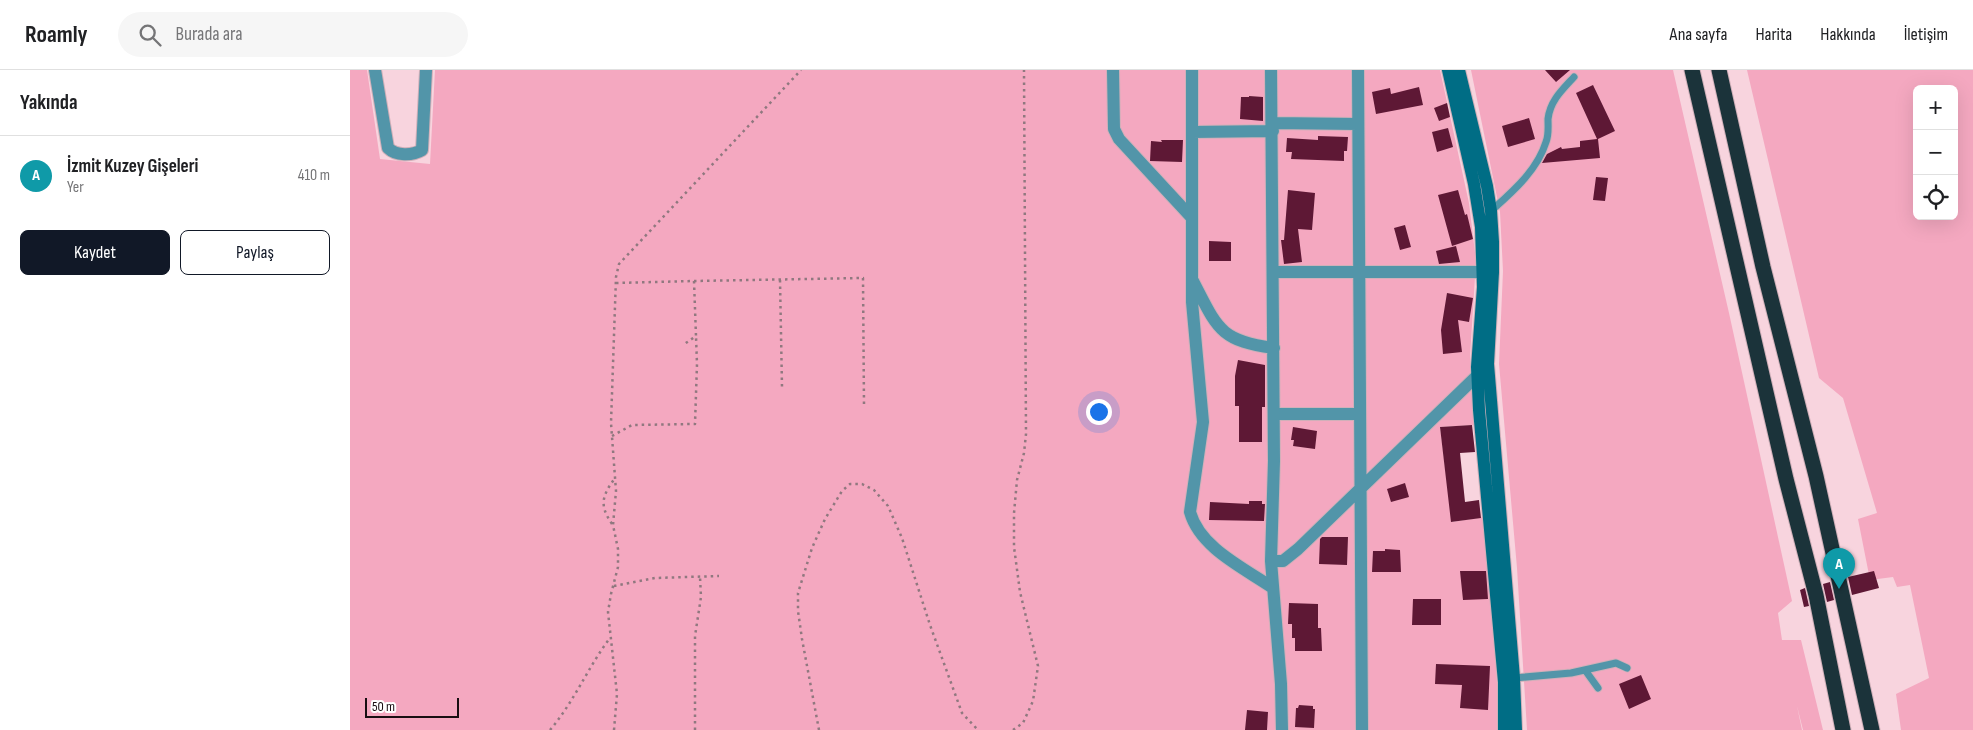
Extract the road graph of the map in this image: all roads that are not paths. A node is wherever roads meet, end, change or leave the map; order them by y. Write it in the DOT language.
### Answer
graph roads {
  1 [pos="375,70"];
  2 [pos="426,70"];
  3 [pos="1113,70"];
  4 [pos="1192,70"];
  5 [pos="1271,70"];
  6 [pos="1358,70"];
  7 [pos="1448,70"];
  8 [pos="1459,70"];
  9 [pos="1692,70"];
  10 [pos="1719,70"];
  11 [pos="1574,77"];
  12 [pos="1358,124"];
  13 [pos="1272,127"];
  14 [pos="1192,132"];
  15 [pos="1491,211"];
  16 [pos="1192,218"];
  17 [pos="1273,272"];
  18 [pos="1360,272"];
  19 [pos="1488,272"];
  20 [pos="1192,279"];
  21 [pos="1274,348"];
  22 [pos="1488,364"];
  23 [pos="1477,375"];
  24 [pos="1274,414"];
  25 [pos="1360,414"];
  26 [pos="1361,488"];
  27 [pos="1271,561"];
  28 [pos="1273,588"];
  29 [pos="1627,668"];
  30 [pos="1585,670"];
  31 [pos="1514,678"];
  32 [pos="1598,688"];
  33 [pos="1282,730"];
  34 [pos="1362,730"];
  35 [pos="1504,730"];
  36 [pos="1516,730"];
  37 [pos="1842,730"];
  38 [pos="1872,730"];
  1 -- 2 [label="street"];
  3 -- 16 [label="street"];
  4 -- 14 [label="street"];
  5 -- 13 [label="street"];
  6 -- 12 [label="street"];
  7 -- 19 [label="main road"];
  8 -- 15 [label="main road"];
  9 -- 37 [label="highway"];
  10 -- 38 [label="highway"];
  11 -- 15 [label="lane"];
  12 -- 13 [label="street"];
  12 -- 18 [label="street"];
  13 -- 14 [label="street"];
  13 -- 17 [label="street"];
  14 -- 16 [label="street"];
  15 -- 19 [label="main road"];
  16 -- 20 [label="street"];
  17 -- 18 [label="street"];
  17 -- 21 [label="street"];
  18 -- 19 [label="street"];
  18 -- 25 [label="street"];
  19 -- 22 [label="main road"];
  19 -- 23 [label="main road"];
  20 -- 21 [label="street"];
  20 -- 28 [label="street"];
  21 -- 24 [label="street"];
  22 -- 23 [label="street"];
  22 -- 31 [label="main road"];
  23 -- 26 [label="street"];
  23 -- 35 [label="main road"];
  24 -- 25 [label="street"];
  24 -- 27 [label="street"];
  25 -- 26 [label="street"];
  26 -- 27 [label="street"];
  26 -- 34 [label="street"];
  27 -- 28 [label="street"];
  28 -- 33 [label="street"];
  29 -- 30 [label="lane"];
  30 -- 31 [label="lane"];
  30 -- 32 [label="lane"];
  31 -- 36 [label="main road"];
}
